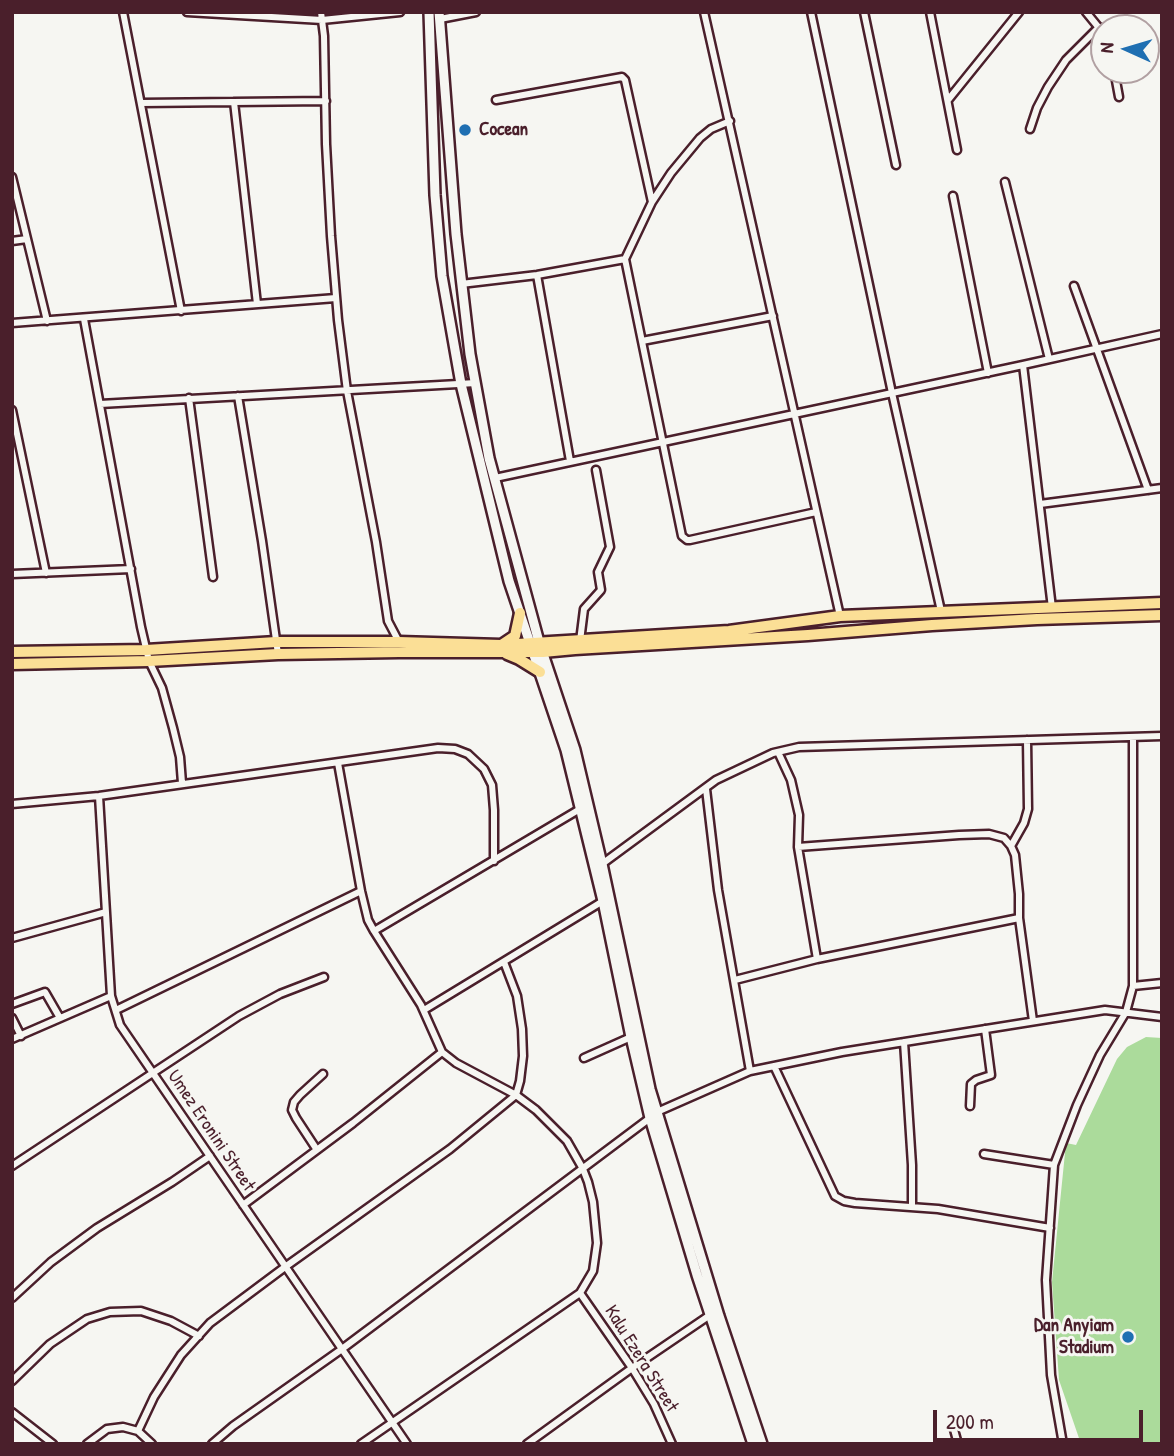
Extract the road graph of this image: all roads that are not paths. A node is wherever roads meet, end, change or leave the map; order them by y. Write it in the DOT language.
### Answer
graph roads {
  1 [pos="123,12"];
  2 [pos="187,12"];
  3 [pos="400,12"];
  4 [pos="429,12"];
  5 [pos="476,12"];
  6 [pos="704,12"];
  7 [pos="811,12"];
  8 [pos="864,12"];
  9 [pos="930,12"];
  10 [pos="1019,12"];
  11 [pos="440,15"];
  12 [pos="321,16"];
  13 [pos="1090,41"];
  14 [pos="1117,84"];
  15 [pos="1119,97"];
  16 [pos="446,100"];
  17 [pos="496,100"];
  18 [pos="948,100"];
  19 [pos="326,101"];
  20 [pos="432,101"];
  21 [pos="234,102"];
  22 [pos="141,103"];
  23 [pos="730,121"];
  24 [pos="1030,129"];
  25 [pos="957,150"];
  26 [pos="896,165"];
  27 [pos="12,177"];
  28 [pos="1005,182"];
  29 [pos="953,196"];
  30 [pos="652,202"];
  31 [pos="27,239"];
  32 [pos="12,241"];
  33 [pos="625,259"];
  34 [pos="537,275"];
  35 [pos="461,284"];
  36 [pos="1074,286"];
  37 [pos="336,298"];
  38 [pos="257,304"];
  39 [pos="181,311"];
  40 [pos="773,316"];
  41 [pos="84,319"];
  42 [pos="47,321"];
  43 [pos="12,323"];
  44 [pos="1162,334"];
  45 [pos="642,341"];
  46 [pos="1097,348"];
  47 [pos="1049,359"];
  48 [pos="1023,365"];
  49 [pos="988,373"];
  50 [pos="476,383"];
  51 [pos="461,384"];
  52 [pos="347,391"];
  53 [pos="892,393"];
  54 [pos="237,396"];
  55 [pos="189,398"];
  56 [pos="100,404"];
  57 [pos="12,410"];
  58 [pos="794,414"];
  59 [pos="662,442"];
  60 [pos="570,461"];
  61 [pos="596,470"];
  62 [pos="495,478"];
  63 [pos="1162,488"];
  64 [pos="1148,490"];
  65 [pos="1040,504"];
  66 [pos="816,512"];
  67 [pos="131,569"];
  68 [pos="46,573"];
  69 [pos="12,574"];
  70 [pos="213,577"];
  71 [pos="1162,603"];
  72 [pos="1052,608"];
  73 [pos="968,610"];
  74 [pos="941,611"];
  75 [pos="520,613"];
  76 [pos="1162,615"];
  77 [pos="840,616"];
  78 [pos="968,623"];
  79 [pos="580,641"];
  80 [pos="276,642"];
  81 [pos="399,642"];
  82 [pos="536,647"];
  83 [pos="500,648"];
  84 [pos="146,650"];
  85 [pos="12,652"];
  86 [pos="278,654"];
  87 [pos="149,661"];
  88 [pos="12,664"];
  89 [pos="540,672"];
  90 [pos="1162,736"];
  91 [pos="1133,737"];
  92 [pos="1027,740"];
  93 [pos="778,752"];
  94 [pos="338,762"];
  95 [pos="182,783"];
  96 [pos="705,789"];
  97 [pos="99,796"];
  98 [pos="12,804"];
  99 [pos="580,809"];
  100 [pos="1011,846"];
  101 [pos="798,847"];
  102 [pos="494,861"];
  103 [pos="602,864"];
  104 [pos="361,891"];
  105 [pos="603,901"];
  106 [pos="106,912"];
  107 [pos="1019,919"];
  108 [pos="374,931"];
  109 [pos="12,938"];
  110 [pos="817,959"];
  111 [pos="504,962"];
  112 [pos="324,977"];
  113 [pos="735,980"];
  114 [pos="1162,982"];
  115 [pos="1133,986"];
  116 [pos="111,996"];
  117 [pos="12,1004"];
  118 [pos="116,1010"];
  119 [pos="424,1010"];
  120 [pos="1126,1012"];
  121 [pos="1162,1017"];
  122 [pos="12,1018"];
  123 [pos="60,1018"];
  124 [pos="1032,1021"];
  125 [pos="985,1029"];
  126 [pos="21,1036"];
  127 [pos="631,1037"];
  128 [pos="12,1040"];
  129 [pos="904,1042"];
  130 [pos="442,1052"];
  131 [pos="584,1058"];
  132 [pos="774,1066"];
  133 [pos="751,1071"];
  134 [pos="153,1073"];
  135 [pos="323,1074"];
  136 [pos="516,1095"];
  137 [pos="970,1106"];
  138 [pos="653,1115"];
  139 [pos="317,1150"];
  140 [pos="984,1154"];
  141 [pos="210,1156"];
  142 [pos="1054,1164"];
  143 [pos="12,1166"];
  144 [pos="583,1169"];
  145 [pos="243,1205"];
  146 [pos="912,1206"];
  147 [pos="1050,1228"];
  148 [pos="285,1267"];
  149 [pos="580,1293"];
  150 [pos="12,1298"];
  151 [pos="710,1315"];
  152 [pos="199,1336"];
  153 [pos="342,1349"];
  154 [pos="632,1368"];
  155 [pos="12,1381"];
  156 [pos="12,1412"];
  157 [pos="392,1422"];
  158 [pos="953,1426"];
  159 [pos="138,1431"];
  160 [pos="52,1444"];
  161 [pos="87,1444"];
  162 [pos="152,1444"];
  163 [pos="212,1444"];
  164 [pos="361,1444"];
  165 [pos="407,1444"];
  166 [pos="527,1444"];
  167 [pos="672,1444"];
  168 [pos="754,1444"];
  169 [pos="762,1444"];
  170 [pos="958,1444"];
  171 [pos="1063,1444"];
  1 -- 22 [label="street"];
  2 -- 12 [label="street"];
  3 -- 12 [label="street"];
  4 -- 20 [label="main road"];
  5 -- 11 [label="street"];
  6 -- 23 [label="street"];
  7 -- 53 [label="street"];
  8 -- 26 [label="street"];
  9 -- 18 [label="street"];
  10 -- 18 [label="street"];
  11 -- 16 [label="main road"];
  12 -- 19 [label="street"];
  13 -- 24 [label="street"];
  14 -- 15 [label="street"];
  16 -- 20 [label="main road"];
  16 -- 35 [label="main road"];
  17 -- 30 [label="street"];
  18 -- 25 [label="street"];
  19 -- 21 [label="street"];
  19 -- 37 [label="street"];
  20 -- 51 [label="main road"];
  21 -- 22 [label="street"];
  21 -- 38 [label="street"];
  22 -- 39 [label="street"];
  23 -- 30 [label="street"];
  23 -- 40 [label="street"];
  27 -- 31 [label="street"];
  28 -- 47 [label="street"];
  29 -- 49 [label="street"];
  30 -- 33 [label="street"];
  31 -- 32 [label="street"];
  31 -- 42 [label="street"];
  33 -- 34 [label="street"];
  33 -- 45 [label="street"];
  34 -- 35 [label="street"];
  34 -- 60 [label="street"];
  35 -- 50 [label="main road"];
  36 -- 46 [label="street"];
  37 -- 38 [label="street"];
  37 -- 52 [label="street"];
  38 -- 39 [label="street"];
  39 -- 41 [label="street"];
  40 -- 45 [label="street"];
  40 -- 58 [label="street"];
  41 -- 42 [label="street"];
  41 -- 56 [label="street"];
  42 -- 43 [label="street"];
  44 -- 46 [label="street"];
  45 -- 59 [label="street"];
  46 -- 47 [label="street"];
  46 -- 64 [label="street"];
  47 -- 48 [label="street"];
  48 -- 49 [label="street"];
  48 -- 65 [label="street"];
  49 -- 53 [label="street"];
  50 -- 51 [label="street"];
  50 -- 62 [label="main road"];
  51 -- 52 [label="street"];
  51 -- 75 [label="main road"];
  52 -- 54 [label="street"];
  52 -- 81 [label="street"];
  53 -- 58 [label="street"];
  53 -- 74 [label="street"];
  54 -- 55 [label="street"];
  54 -- 80 [label="street"];
  55 -- 56 [label="street"];
  55 -- 70 [label="street"];
  56 -- 67 [label="street"];
  57 -- 68 [label="street"];
  58 -- 59 [label="street"];
  58 -- 66 [label="street"];
  59 -- 60 [label="street"];
  59 -- 66 [label="street"];
  60 -- 62 [label="street"];
  61 -- 79 [label="street"];
  62 -- 82 [label="main road"];
  63 -- 64 [label="street"];
  64 -- 65 [label="street"];
  65 -- 72 [label="street"];
  66 -- 77 [label="street"];
  67 -- 68 [label="street"];
  67 -- 84 [label="street"];
  68 -- 69 [label="street"];
  71 -- 72 [label="main road"];
  72 -- 73 [label="main road"];
  73 -- 74 [label="main road"];
  73 -- 78 [label="main road"];
  74 -- 77 [label="main road"];
  75 -- 82 [label="main road"];
  75 -- 83 [label="main road"];
  76 -- 78 [label="main road"];
  77 -- 79 [label="main road"];
  78 -- 82 [label="main road"];
  79 -- 82 [label="main road"];
  80 -- 81 [label="main road"];
  80 -- 84 [label="main road"];
  80 -- 86 [label="street"];
  81 -- 83 [label="main road"];
  82 -- 83 [label="main road"];
  82 -- 89 [label="main road"];
  82 -- 103 [label="main road"];
  83 -- 86 [label="main road"];
  83 -- 89 [label="main road"];
  84 -- 85 [label="main road"];
  84 -- 87 [label="street"];
  86 -- 87 [label="main road"];
  87 -- 88 [label="main road"];
  87 -- 95 [label="street"];
  89 -- 99 [label="main road"];
  90 -- 91 [label="street"];
  91 -- 92 [label="street"];
  91 -- 115 [label="street"];
  92 -- 93 [label="street"];
  92 -- 100 [label="street"];
  93 -- 96 [label="street"];
  93 -- 101 [label="street"];
  94 -- 95 [label="street"];
  94 -- 102 [label="street"];
  94 -- 104 [label="street"];
  95 -- 97 [label="street"];
  96 -- 103 [label="street"];
  96 -- 113 [label="street"];
  97 -- 98 [label="street"];
  97 -- 106 [label="street, Umez Eronini Street"];
  99 -- 102 [label="street"];
  99 -- 105 [label="main road"];
  100 -- 101 [label="street"];
  100 -- 107 [label="street"];
  101 -- 110 [label="street"];
  102 -- 108 [label="street"];
  103 -- 138 [label="main road"];
  104 -- 108 [label="street"];
  104 -- 118 [label="street"];
  105 -- 111 [label="street"];
  105 -- 127 [label="main road"];
  106 -- 109 [label="street"];
  106 -- 116 [label="street, Umez Eronini Street"];
  107 -- 110 [label="street"];
  107 -- 124 [label="street"];
  108 -- 119 [label="street"];
  110 -- 113 [label="street"];
  111 -- 119 [label="street"];
  111 -- 136 [label="street"];
  112 -- 134 [label="street"];
  113 -- 133 [label="street"];
  114 -- 115 [label="street"];
  115 -- 120 [label="street"];
  116 -- 118 [label="street, Umez Eronini Street"];
  116 -- 123 [label="street"];
  117 -- 123 [label="street"];
  118 -- 134 [label="street, Umez Eronini Street"];
  119 -- 130 [label="street"];
  120 -- 121 [label="street"];
  120 -- 124 [label="street"];
  120 -- 142 [label="street"];
  122 -- 126 [label="street"];
  123 -- 126 [label="street"];
  124 -- 125 [label="street"];
  125 -- 129 [label="street"];
  125 -- 137 [label="street"];
  126 -- 128 [label="street"];
  127 -- 131 [label="street"];
  127 -- 138 [label="main road"];
  129 -- 132 [label="street"];
  129 -- 146 [label="street"];
  130 -- 136 [label="street"];
  130 -- 139 [label="street"];
  132 -- 133 [label="street"];
  132 -- 146 [label="street"];
  133 -- 138 [label="street"];
  134 -- 141 [label="street, Umez Eronini Street"];
  134 -- 143 [label="street"];
  135 -- 139 [label="street"];
  136 -- 144 [label="street"];
  136 -- 148 [label="street"];
  138 -- 144 [label="street"];
  138 -- 151 [label="main road"];
  138 -- 169 [label="main road"];
  139 -- 145 [label="street"];
  140 -- 142 [label="street"];
  141 -- 145 [label="street, Umez Eronini Street"];
  141 -- 150 [label="street"];
  142 -- 147 [label="street"];
  144 -- 149 [label="street"];
  144 -- 153 [label="street"];
  145 -- 148 [label="street, Umez Eronini Street"];
  146 -- 147 [label="street"];
  147 -- 171 [label="street"];
  148 -- 152 [label="street"];
  148 -- 153 [label="street, Umez Eronini Street"];
  149 -- 154 [label="street, Kalu Ezera Street"];
  149 -- 157 [label="street"];
  151 -- 154 [label="street"];
  151 -- 168 [label="main road"];
  152 -- 155 [label="street"];
  152 -- 159 [label="street"];
  153 -- 157 [label="street, Umez Eronini Street"];
  153 -- 163 [label="street"];
  154 -- 166 [label="street"];
  154 -- 167 [label="street, Kalu Ezera Street"];
  156 -- 160 [label="street"];
  157 -- 164 [label="street"];
  157 -- 165 [label="street, Umez Eronini Street"];
  158 -- 170 [label="street"];
  159 -- 161 [label="street"];
  159 -- 162 [label="street"];
}
